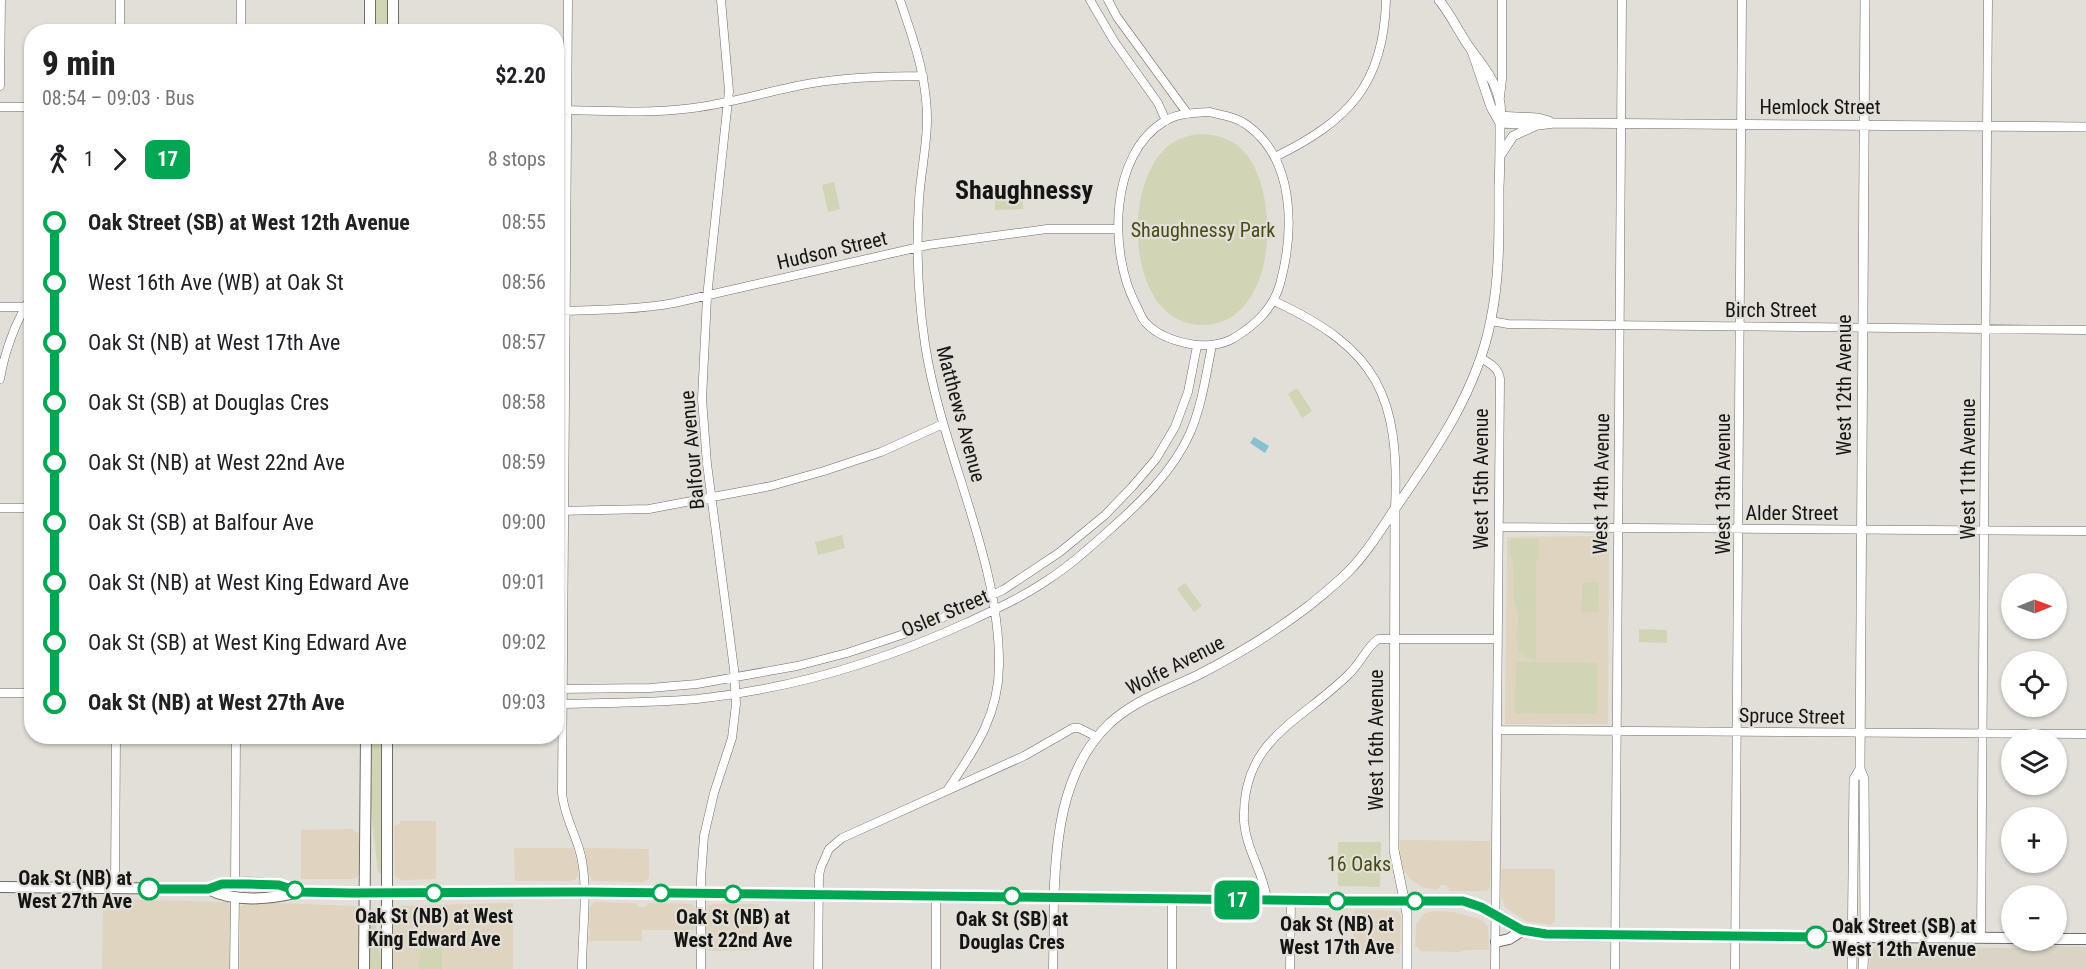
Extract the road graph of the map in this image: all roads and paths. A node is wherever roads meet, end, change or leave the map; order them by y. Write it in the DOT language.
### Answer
graph roads {
  1 [pos="1,0"];
  2 [pos="120,0"];
  3 [pos="241,0"];
  4 [pos="370,0"];
  5 [pos="393,0"];
  6 [pos="568,0"];
  7 [pos="721,0"];
  8 [pos="900,0"];
  9 [pos="1090,0"];
  10 [pos="1108,0"];
  11 [pos="1386,0"];
  12 [pos="1440,0"];
  13 [pos="1502,0"];
  14 [pos="1622,0"];
  15 [pos="1742,0"];
  16 [pos="1865,0"];
  17 [pos="1988,0"];
  18 [pos="120,24"];
  19 [pos="241,24"];
  20 [pos="370,24"];
  21 [pos="393,24"];
  22 [pos="1472,51"];
  23 [pos="923,76"];
  24 [pos="0,87"];
  25 [pos="1499,99"];
  26 [pos="728,102"];
  27 [pos="0,107"];
  28 [pos="24,107"];
  29 [pos="567,110"];
  30 [pos="1187,113"];
  31 [pos="1498,118"];
  32 [pos="1166,120"];
  33 [pos="1554,123"];
  34 [pos="1621,123"];
  35 [pos="1741,124"];
  36 [pos="1539,125"];
  37 [pos="1865,125"];
  38 [pos="1987,126"];
  39 [pos="2086,127"];
  40 [pos="1500,156"];
  41 [pos="1275,157"];
  42 [pos="1117,229"];
  43 [pos="918,247"];
  44 [pos="707,297"];
  45 [pos="1274,301"];
  46 [pos="0,307"];
  47 [pos="24,307"];
  48 [pos="566,310"];
  49 [pos="24,315"];
  50 [pos="1491,321"];
  51 [pos="1620,326"];
  52 [pos="1740,326"];
  53 [pos="1862,327"];
  54 [pos="1986,329"];
  55 [pos="2086,330"];
  56 [pos="1212,345"];
  57 [pos="1197,346"];
  58 [pos="1481,358"];
  59 [pos="564,377"];
  60 [pos="0,379"];
  61 [pos="943,424"];
  62 [pos="711,499"];
  63 [pos="0,508"];
  64 [pos="24,508"];
  65 [pos="1395,509"];
  66 [pos="564,511"];
  67 [pos="1498,527"];
  68 [pos="1617,528"];
  69 [pos="1739,529"];
  70 [pos="1861,530"];
  71 [pos="1984,531"];
  72 [pos="2086,531"];
  73 [pos="991,594"];
  74 [pos="994,611"];
  75 [pos="1394,638"];
  76 [pos="1497,639"];
  77 [pos="734,678"];
  78 [pos="564,689"];
  79 [pos="0,693"];
  80 [pos="24,693"];
  81 [pos="736,693"];
  82 [pos="564,704"];
  83 [pos="1497,730"];
  84 [pos="1616,731"];
  85 [pos="1737,732"];
  86 [pos="1860,734"];
  87 [pos="1982,734"];
  88 [pos="2086,734"];
  89 [pos="1097,737"];
  90 [pos="116,744"];
  91 [pos="236,744"];
  92 [pos="366,744"];
  93 [pos="387,744"];
  94 [pos="561,744"];
  95 [pos="1860,770"];
  96 [pos="948,789"];
  97 [pos="235,884"];
  98 [pos="1,885"];
  99 [pos="115,888"];
  100 [pos="208,889"];
  101 [pos="300,892"];
  102 [pos="584,892"];
  103 [pos="364,893"];
  104 [pos="387,893"];
  105 [pos="701,893"];
  106 [pos="819,895"];
  107 [pos="1054,896"];
  108 [pos="235,897"];
  109 [pos="936,897"];
  110 [pos="1172,898"];
  111 [pos="1267,900"];
  112 [pos="1291,900"];
  113 [pos="1404,901"];
  114 [pos="1496,915"];
  115 [pos="1522,930"];
  116 [pos="1615,936"];
  117 [pos="1735,937"];
  118 [pos="1852,937"];
  119 [pos="1864,937"];
  120 [pos="1981,938"];
  121 [pos="2001,938"];
  122 [pos="2067,939"];
  123 [pos="2086,939"];
  124 [pos="1496,942"];
  125 [pos="234,969"];
  126 [pos="364,969"];
  127 [pos="387,969"];
  128 [pos="582,969"];
  129 [pos="701,969"];
  130 [pos="818,969"];
  131 [pos="936,969"];
  132 [pos="1053,969"];
  133 [pos="1172,969"];
  134 [pos="1290,969"];
  135 [pos="1407,969"];
  136 [pos="1495,969"];
  137 [pos="1615,969"];
  138 [pos="1735,969"];
  139 [pos="1852,969"];
  140 [pos="1863,969"];
  1 -- 24 [label="street"];
  2 -- 18 [label="street"];
  3 -- 19 [label="street"];
  4 -- 20 [label="main road"];
  5 -- 21 [label="main road"];
  6 -- 29 [label="street"];
  7 -- 26 [label="street, Balfour Avenue"];
  8 -- 23 [label="street, Matthews Avenue"];
  9 -- 32 [label="street"];
  10 -- 30 [label="street"];
  11 -- 41 [label="street"];
  12 -- 22 [label="street"];
  13 -- 25 [label="street"];
  14 -- 34 [label="street, West 14th Avenue"];
  15 -- 35 [label="street, West 13th Avenue"];
  16 -- 37 [label="street, West 12th Avenue"];
  17 -- 38 [label="street, West 11th Avenue"];
  22 -- 25 [label="street"];
  22 -- 31 [label="street"];
  23 -- 26 [label="street"];
  23 -- 43 [label="street, Matthews Avenue"];
  25 -- 31 [label="street"];
  26 -- 29 [label="street"];
  26 -- 44 [label="street, Balfour Avenue"];
  27 -- 28 [label="street"];
  29 -- 48 [label="street"];
  30 -- 32 [label="street"];
  30 -- 41 [label="street"];
  31 -- 33 [label="street, Hemlock Street"];
  31 -- 36 [label="street, Hemlock Street"];
  31 -- 40 [label="street"];
  32 -- 42 [label="street"];
  33 -- 34 [label="street, Hemlock Street"];
  33 -- 36 [label="street, Hemlock Street"];
  34 -- 35 [label="street, Hemlock Street"];
  34 -- 51 [label="street, West 14th Avenue"];
  35 -- 37 [label="street, Hemlock Street"];
  35 -- 52 [label="street, West 13th Avenue"];
  36 -- 40 [label="street"];
  37 -- 38 [label="street, Hemlock Street"];
  37 -- 53 [label="street, West 12th Avenue"];
  38 -- 39 [label="street, Hemlock Street"];
  38 -- 54 [label="street, West 11th Avenue"];
  40 -- 50 [label="street"];
  41 -- 45 [label="street"];
  42 -- 43 [label="street, Hudson Street"];
  42 -- 57 [label="street"];
  43 -- 44 [label="street, Hudson Street"];
  43 -- 61 [label="street, Matthews Avenue"];
  44 -- 48 [label="street, Hudson Street"];
  44 -- 62 [label="street, Balfour Avenue"];
  45 -- 56 [label="street"];
  45 -- 65 [label="street"];
  46 -- 47 [label="street"];
  48 -- 59 [label="street"];
  49 -- 60 [label="street"];
  50 -- 51 [label="street, Birch Street"];
  50 -- 58 [label="street"];
  51 -- 52 [label="street, Birch Street"];
  51 -- 68 [label="street, West 14th Avenue"];
  52 -- 53 [label="street, Birch Street"];
  52 -- 69 [label="street, West 13th Avenue"];
  53 -- 54 [label="street, Birch Street"];
  53 -- 70 [label="street, West 12th Avenue"];
  54 -- 55 [label="street, Birch Street"];
  54 -- 71 [label="street, West 11th Avenue"];
  56 -- 57 [label="street"];
  56 -- 74 [label="street, Osler Street"];
  57 -- 73 [label="street, Osler Street"];
  58 -- 65 [label="street, Wolfe Avenue"];
  58 -- 67 [label="street, West 15th Avenue"];
  61 -- 62 [label="street"];
  61 -- 73 [label="street, Matthews Avenue"];
  62 -- 66 [label="street"];
  62 -- 77 [label="street, Balfour Avenue"];
  63 -- 64 [label="street"];
  65 -- 75 [label="street, West 16th Avenue"];
  65 -- 89 [label="street, Wolfe Avenue"];
  67 -- 68 [label="street, Alder Street"];
  67 -- 76 [label="street, West 15th Avenue"];
  68 -- 69 [label="street, Alder Street"];
  68 -- 84 [label="street, West 14th Avenue"];
  69 -- 70 [label="street, Alder Street"];
  69 -- 85 [label="street, West 13th Avenue"];
  70 -- 71 [label="street, Alder Street"];
  70 -- 86 [label="street, West 12th Avenue"];
  71 -- 72 [label="street, Alder Street"];
  71 -- 87 [label="street, West 11th Avenue"];
  73 -- 74 [label="street, Matthews Avenue"];
  73 -- 77 [label="street, Osler Street"];
  74 -- 81 [label="street, Osler Street"];
  74 -- 96 [label="street, Matthews Avenue"];
  75 -- 76 [label="street"];
  75 -- 111 [label="street"];
  75 -- 113 [label="street, West 16th Avenue"];
  76 -- 83 [label="street, West 15th Avenue"];
  77 -- 78 [label="street, Osler Street"];
  77 -- 81 [label="street, Balfour Avenue"];
  79 -- 80 [label="street"];
  81 -- 82 [label="street, Osler Street"];
  81 -- 105 [label="street, Balfour Avenue"];
  83 -- 84 [label="street, Spruce Street"];
  83 -- 114 [label="street, West 15th Avenue"];
  84 -- 85 [label="street, Spruce Street"];
  84 -- 116 [label="street, West 14th Avenue"];
  85 -- 86 [label="street, Spruce Street"];
  85 -- 117 [label="street, West 13th Avenue"];
  86 -- 87 [label="street, Spruce Street"];
  86 -- 95 [label="street, West 12th Avenue"];
  87 -- 88 [label="street, Spruce Street"];
  87 -- 120 [label="street, West 11th Avenue"];
  89 -- 96 [label="street"];
  89 -- 107 [label="street, Wolfe Avenue"];
  90 -- 99 [label="street"];
  91 -- 97 [label="street"];
  92 -- 103 [label="main road"];
  93 -- 104 [label="main road"];
  94 -- 102 [label="street"];
  95 -- 118 [label="street, West 12th Avenue"];
  95 -- 119 [label="street, West 12th Avenue"];
  96 -- 106 [label="street"];
  97 -- 100 [label="main road"];
  97 -- 101 [label="main road"];
  98 -- 99 [label="main road"];
  99 -- 100 [label="main road"];
  100 -- 108 [label="main road"];
  101 -- 103 [label="main road"];
  101 -- 108 [label="main road"];
  102 -- 104 [label="main road"];
  102 -- 105 [label="main road"];
  102 -- 128 [label="street"];
  103 -- 104 [label="main road"];
  103 -- 126 [label="main road"];
  104 -- 127 [label="main road"];
  105 -- 106 [label="main road"];
  105 -- 129 [label="street, Balfour Avenue"];
  106 -- 109 [label="main road"];
  106 -- 130 [label="street"];
  107 -- 109 [label="main road"];
  107 -- 110 [label="main road"];
  107 -- 132 [label="street"];
  108 -- 125 [label="street"];
  109 -- 131 [label="street"];
  110 -- 111 [label="main road"];
  110 -- 133 [label="street"];
  111 -- 112 [label="main road"];
  112 -- 113 [label="main road"];
  112 -- 134 [label="street"];
  113 -- 114 [label="main road"];
  113 -- 135 [label="street, West 16th Avenue"];
  114 -- 115 [label="main road"];
  114 -- 124 [label="street, West 15th Avenue"];
  115 -- 116 [label="main road"];
  115 -- 124 [label="main road"];
  116 -- 117 [label="main road"];
  116 -- 137 [label="street, West 14th Avenue"];
  117 -- 118 [label="main road"];
  117 -- 138 [label="street, West 13th Avenue"];
  118 -- 119 [label="main road"];
  118 -- 139 [label="street, West 12th Avenue"];
  119 -- 120 [label="main road"];
  119 -- 140 [label="street, West 12th Avenue"];
  120 -- 121 [label="main road"];
  122 -- 123 [label="main road"];
  124 -- 136 [label="street, West 15th Avenue"];
}
